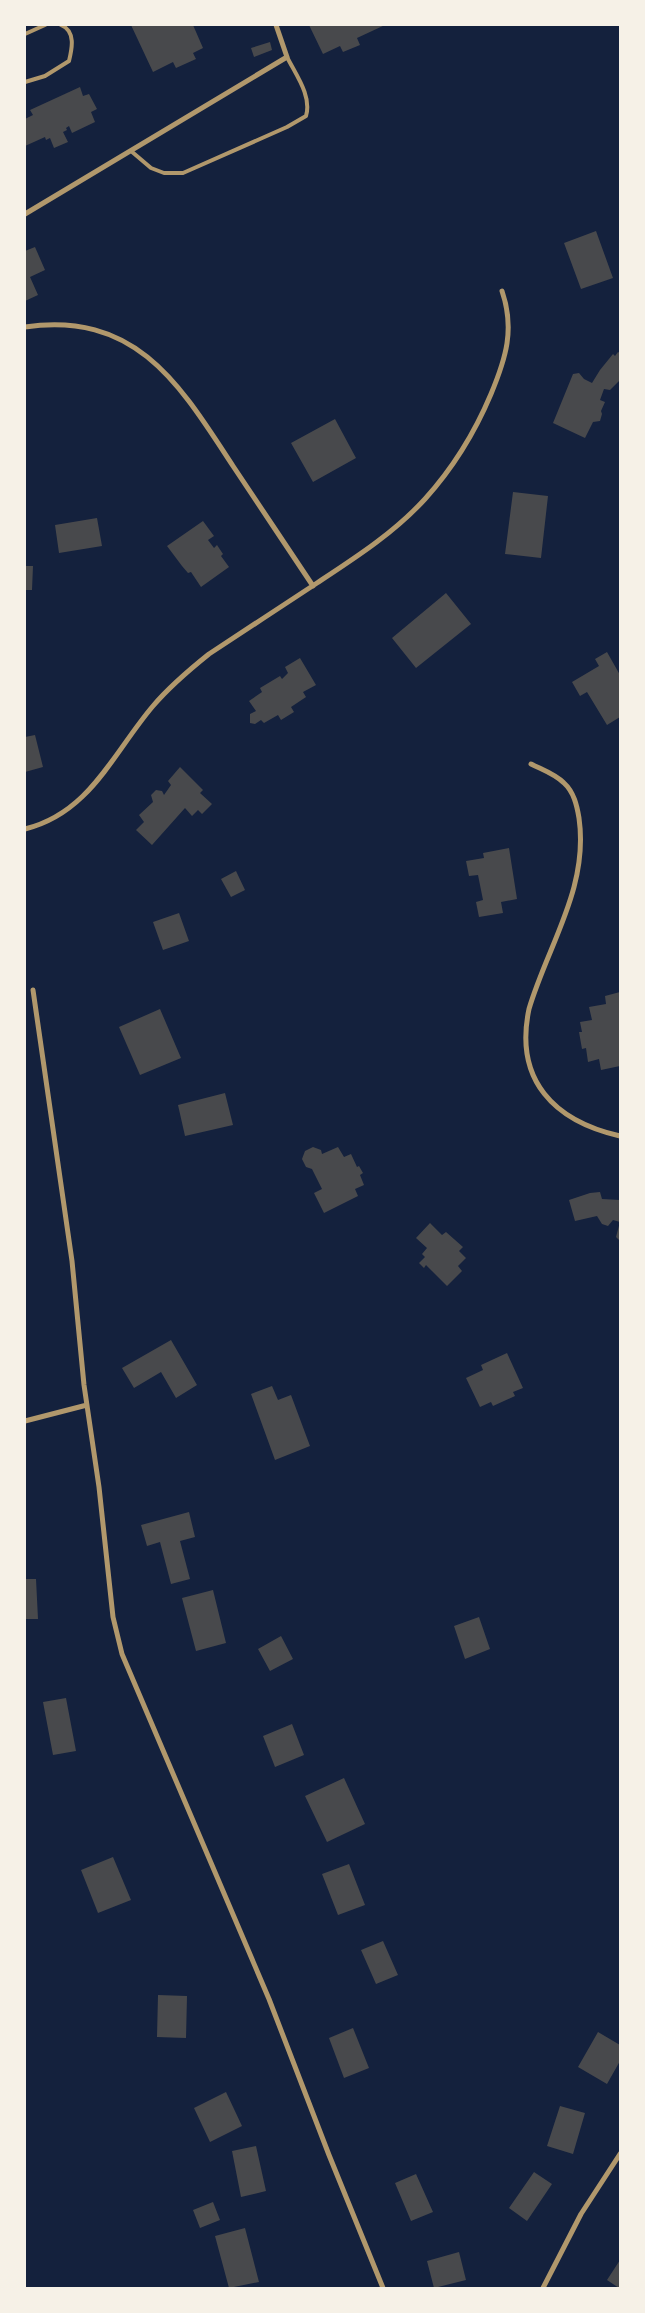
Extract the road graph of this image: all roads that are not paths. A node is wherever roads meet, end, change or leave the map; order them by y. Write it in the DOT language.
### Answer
graph roads {
  1 [pos="45,25"];
  2 [pos="61,25"];
  3 [pos="276,25"];
  4 [pos="25,34"];
  5 [pos="287,58"];
  6 [pos="25,82"];
  7 [pos="131,151"];
  8 [pos="25,214"];
  9 [pos="502,291"];
  10 [pos="25,328"];
  11 [pos="313,586"];
  12 [pos="531,764"];
  13 [pos="25,830"];
  14 [pos="33,990"];
  15 [pos="620,1136"];
  16 [pos="88,1405"];
  17 [pos="25,1421"];
  18 [pos="620,2154"];
  19 [pos="383,2288"];
  20 [pos="543,2288"];
  1 -- 4 [label="lane"];
  2 -- 6 [label="lane"];
  3 -- 5 [label="street"];
  5 -- 7 [label="street"];
  5 -- 7 [label="lane"];
  7 -- 8 [label="street"];
  9 -- 11 [label="street"];
  10 -- 11 [label="street"];
  11 -- 13 [label="street"];
  12 -- 15 [label="street"];
  14 -- 16 [label="street"];
  16 -- 17 [label="street"];
  16 -- 19 [label="street"];
  18 -- 20 [label="street"];
}
